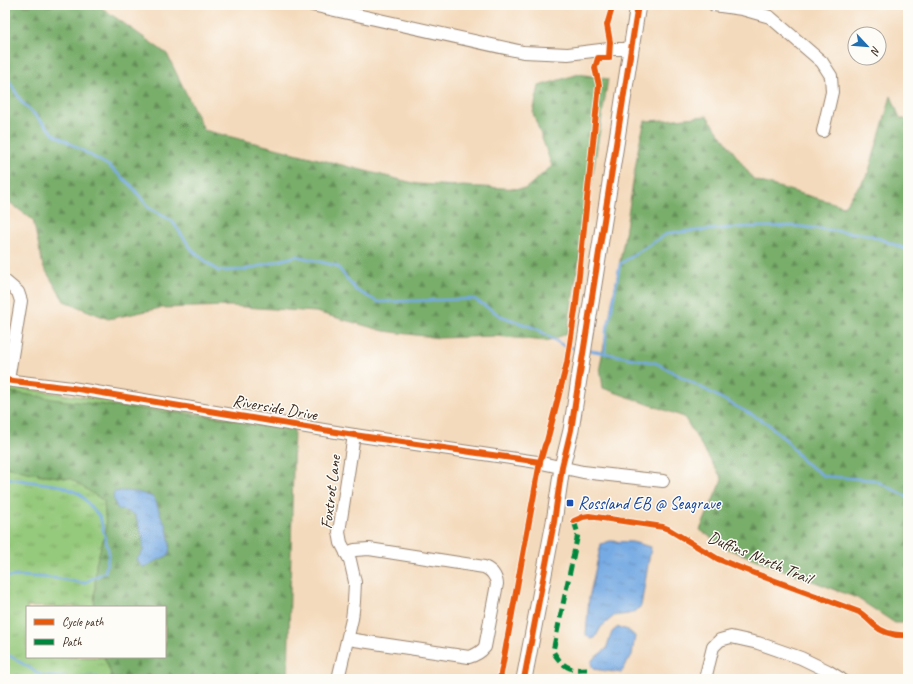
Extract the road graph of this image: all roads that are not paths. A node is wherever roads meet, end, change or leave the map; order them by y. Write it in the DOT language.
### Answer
graph roads {
  1 [pos="312,5"];
  2 [pos="638,5"];
  3 [pos="714,5"];
  4 [pos="632,49"];
  5 [pos="823,131"];
  6 [pos="5,281"];
  7 [pos="7,380"];
  8 [pos="354,435"];
  9 [pos="562,467"];
  10 [pos="663,481"];
  11 [pos="346,552"];
  12 [pos="348,639"];
  13 [pos="338,679"];
  14 [pos="524,679"];
  15 [pos="705,679"];
  16 [pos="841,679"];
  1 -- 4 [label="street"];
  2 -- 4 [label="main road"];
  3 -- 5 [label="street"];
  4 -- 9 [label="main road"];
  6 -- 7 [label="street"];
  7 -- 8 [label="street, Riverside Drive"];
  8 -- 9 [label="street, Riverside Drive"];
  8 -- 11 [label="street, Foxtrot Lane"];
  9 -- 10 [label="street, Riverside Drive"];
  9 -- 14 [label="main road"];
  11 -- 12 [label="street, Foxtrot Lane"];
  11 -- 12 [label="street"];
  12 -- 13 [label="street"];
  15 -- 16 [label="street"];
}
